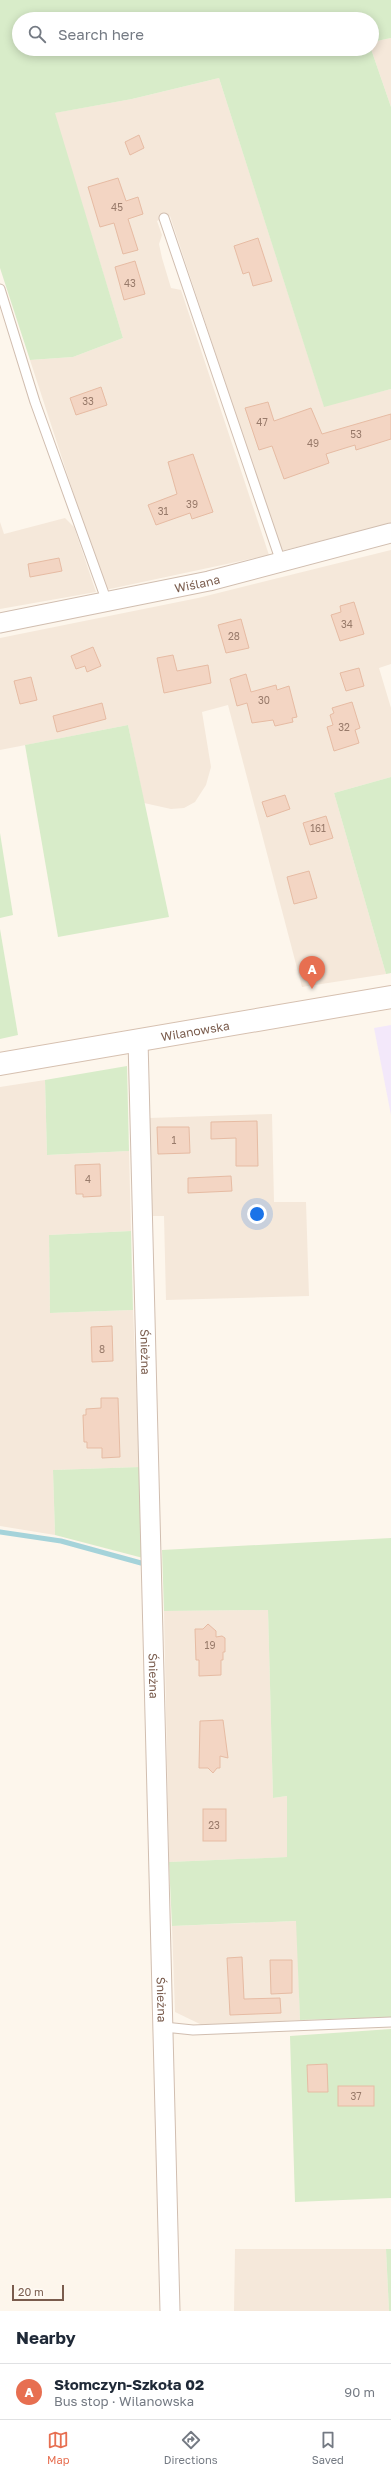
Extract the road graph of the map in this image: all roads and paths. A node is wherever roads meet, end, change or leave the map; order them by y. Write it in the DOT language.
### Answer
graph roads {
  1 [pos="164,218"];
  2 [pos="0,289"];
  3 [pos="391,533"];
  4 [pos="281,562"];
  5 [pos="106,602"];
  6 [pos="0,623"];
  7 [pos="391,997"];
  8 [pos="138,1040"];
  9 [pos="0,1064"];
  10 [pos="391,2022"];
  11 [pos="164,2027"];
  12 [pos="170,2311"];
  1 -- 4 [label="lane"];
  2 -- 5 [label="lane"];
  3 -- 4 [label="street, Wiślana"];
  4 -- 5 [label="street, Wiślana"];
  5 -- 6 [label="street, Wiślana"];
  7 -- 8 [label="main road, Wilanowska"];
  8 -- 9 [label="main road, Wilanowska"];
  8 -- 11 [label="street, Śnieżna"];
  10 -- 11 [label="lane"];
  11 -- 12 [label="street, Śnieżna"];
}
